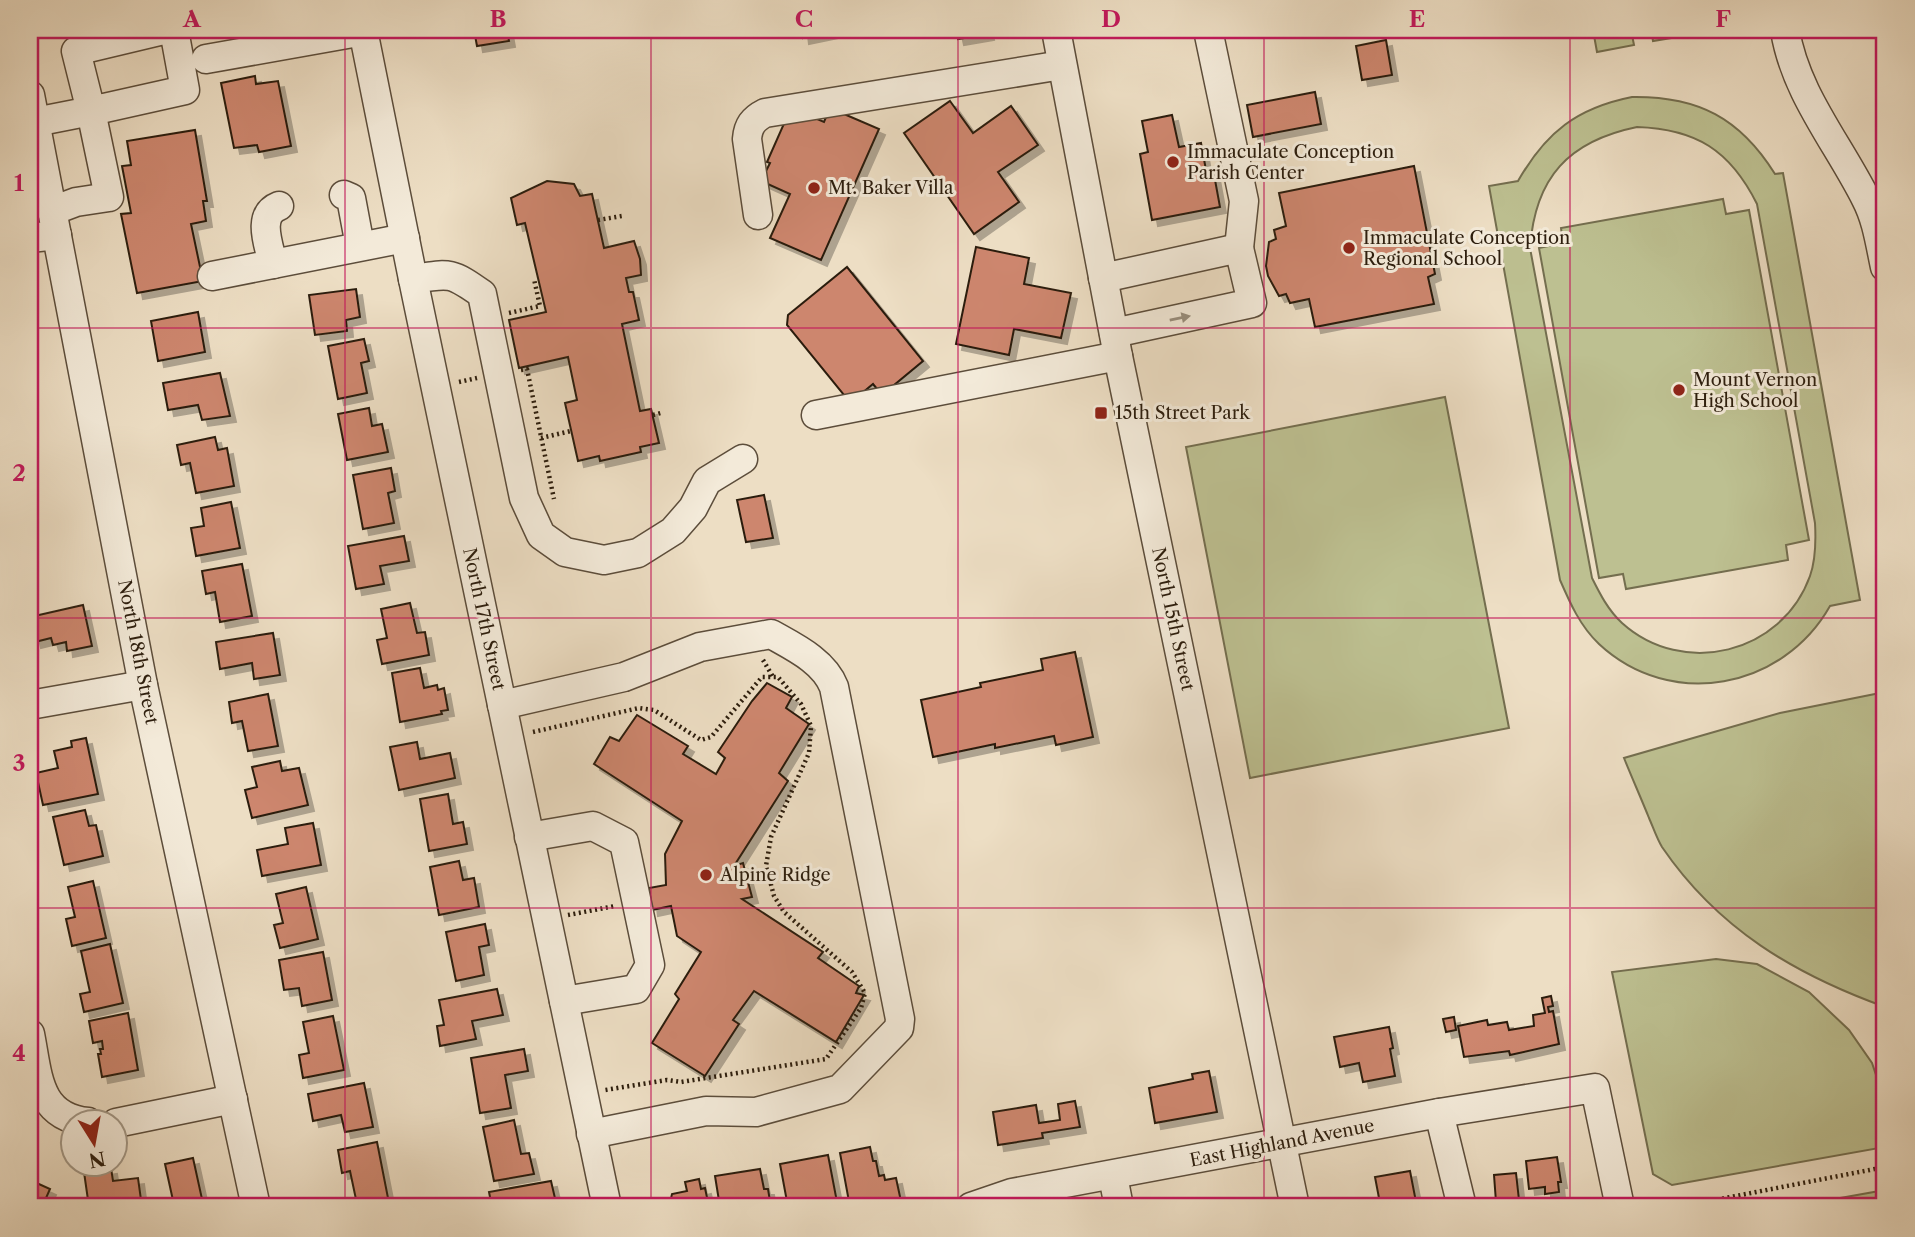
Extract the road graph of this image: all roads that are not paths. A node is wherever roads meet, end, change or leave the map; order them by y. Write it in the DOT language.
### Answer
graph roads {
  1 [pos="164,30"];
  2 [pos="174,30"];
  3 [pos="364,30"];
  4 [pos="1056,30"];
  5 [pos="1208,30"];
  6 [pos="1785,30"];
  7 [pos="206,59"];
  8 [pos="1062,65"];
  9 [pos="91,111"];
  10 [pos="31,113"];
  11 [pos="344,195"];
  12 [pos="279,206"];
  13 [pos="758,215"];
  14 [pos="46,228"];
  15 [pos="405,238"];
  16 [pos="360,246"];
  17 [pos="1240,248"];
  18 [pos="273,264"];
  19 [pos="1885,267"];
  20 [pos="212,276"];
  21 [pos="1103,278"];
  22 [pos="413,279"];
  23 [pos="1116,344"];
  24 [pos="816,415"];
  25 [pos="744,459"];
  26 [pos="143,685"];
  27 [pos="30,705"];
  28 [pos="502,705"];
  29 [pos="529,837"];
  30 [pos="564,1001"];
  31 [pos="30,1034"];
  32 [pos="233,1100"];
  33 [pos="60,1113"];
  34 [pos="1439,1114"];
  35 [pos="130,1120"];
  36 [pos="592,1134"];
  37 [pos="1283,1143"];
  38 [pos="1113,1176"];
  39 [pos="256,1207"];
  40 [pos="607,1207"];
  41 [pos="971,1207"];
  42 [pos="1119,1207"];
  43 [pos="1296,1207"];
  44 [pos="1462,1207"];
  45 [pos="1620,1207"];
  1 -- 9 [label="street"];
  2 -- 9 [label="street"];
  3 -- 7 [label="street"];
  3 -- 15 [label="street, North 17th Street"];
  4 -- 8 [label="street, North 15th Street"];
  5 -- 17 [label="street"];
  6 -- 19 [label="street"];
  8 -- 13 [label="street"];
  8 -- 21 [label="street, North 15th Street"];
  9 -- 10 [label="street"];
  9 -- 14 [label="street"];
  10 -- 14 [label="street, North 18th Street"];
  11 -- 16 [label="street"];
  12 -- 18 [label="street"];
  14 -- 26 [label="street, North 18th Street"];
  15 -- 16 [label="street"];
  15 -- 22 [label="street, North 17th Street"];
  16 -- 18 [label="street"];
  17 -- 21 [label="street"];
  23 -- 17 [label="street, one-way"];
  18 -- 20 [label="street"];
  21 -- 23 [label="street, North 15th Street"];
  22 -- 25 [label="street"];
  22 -- 28 [label="street, North 17th Street"];
  23 -- 24 [label="street"];
  23 -- 37 [label="street, North 15th Street"];
  26 -- 27 [label="street"];
  26 -- 32 [label="street, North 18th Street"];
  28 -- 29 [label="street, North 17th Street"];
  28 -- 36 [label="street"];
  29 -- 30 [label="street, North 17th Street"];
  29 -- 30 [label="street"];
  30 -- 36 [label="street, North 17th Street"];
  31 -- 33 [label="street"];
  32 -- 35 [label="street"];
  32 -- 39 [label="street, North 18th Street"];
  34 -- 37 [label="street, East Highland Avenue"];
  34 -- 44 [label="street"];
  34 -- 45 [label="street, East Highland Avenue"];
  36 -- 40 [label="street, North 17th Street"];
  37 -- 38 [label="street, East Highland Avenue"];
  37 -- 43 [label="street, North 15th Street"];
  38 -- 41 [label="street, East Highland Avenue"];
  38 -- 42 [label="street"];
}
